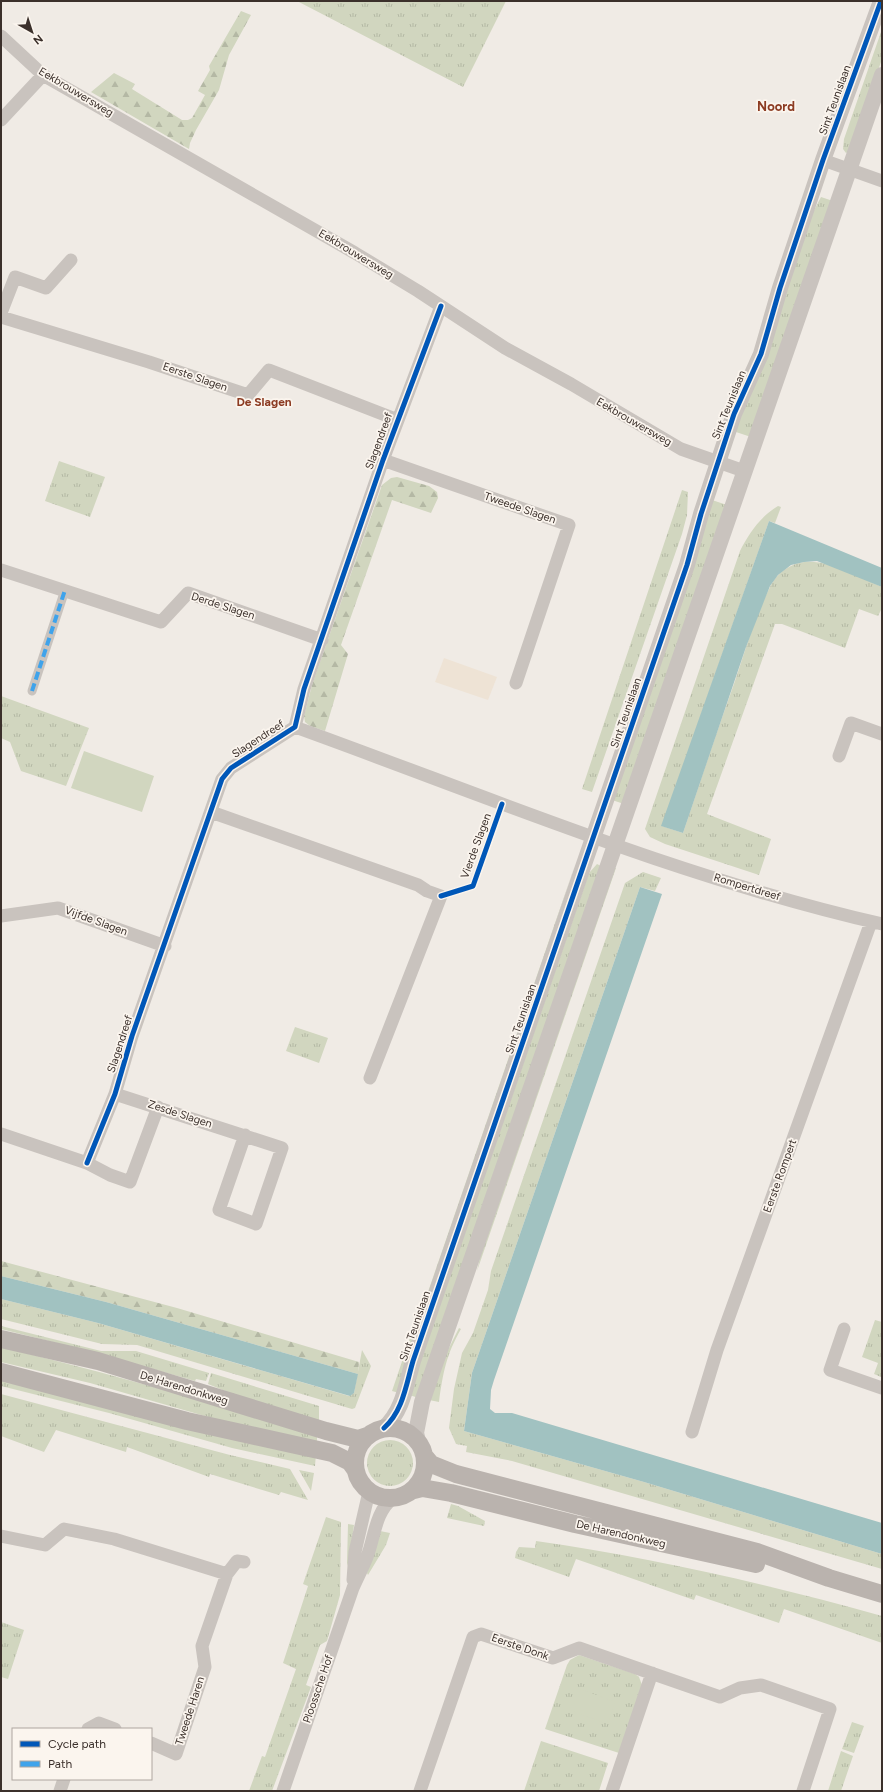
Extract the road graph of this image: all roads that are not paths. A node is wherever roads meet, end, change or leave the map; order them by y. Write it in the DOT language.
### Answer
graph roads {
  1 [pos="881,1"];
  2 [pos="1,36"];
  3 [pos="43,75"];
  4 [pos="882,75"];
  5 [pos="1,120"];
  6 [pos="823,160"];
  7 [pos="848,169"];
  8 [pos="882,181"];
  9 [pos="71,260"];
  10 [pos="441,306"];
  11 [pos="1,313"];
  12 [pos="1,317"];
  13 [pos="398,420"];
  14 [pos="383,460"];
  15 [pos="718,462"];
  16 [pos="744,471"];
  17 [pos="1,570"];
  18 [pos="65,590"];
  19 [pos="322,640"];
  20 [pos="516,683"];
  21 [pos="32,691"];
  22 [pos="295,726"];
  23 [pos="882,734"];
  24 [pos="839,756"];
  25 [pos="211,812"];
  26 [pos="593,837"];
  27 [pos="615,845"];
  28 [pos="1,916"];
  29 [pos="876,923"];
  30 [pos="165,946"];
  31 [pos="370,1078"];
  32 [pos="114,1094"];
  33 [pos="158,1107"];
  34 [pos="1,1134"];
  35 [pos="245,1135"];
  36 [pos="87,1163"];
  37 [pos="844,1329"];
  38 [pos="1,1338"];
  39 [pos="1,1372"];
  40 [pos="882,1388"];
  41 [pos="384,1428"];
  42 [pos="692,1432"];
  43 [pos="367,1436"];
  44 [pos="418,1441"];
  45 [pos="426,1458"];
  46 [pos="355,1470"];
  47 [pos="366,1489"];
  48 [pos="414,1490"];
  49 [pos="393,1498"];
  50 [pos="1,1536"];
  51 [pos="244,1562"];
  52 [pos="227,1574"];
  53 [pos="829,1578"];
  54 [pos="353,1588"];
  55 [pos="882,1594"];
  56 [pos="652,1673"];
  57 [pos="90,1728"];
  58 [pos="112,1728"];
  59 [pos="152,1743"];
  60 [pos="64,1780"];
  61 [pos="60,1791"];
  62 [pos="283,1791"];
  63 [pos="420,1791"];
  64 [pos="612,1791"];
  65 [pos="803,1791"];
  1 -- 6 [label="street, Sint Teunislaan"];
  2 -- 3 [label="street, Eekbrouwersweg"];
  3 -- 5 [label="street"];
  3 -- 10 [label="street, Eekbrouwersweg"];
  4 -- 7 [label="street"];
  6 -- 7 [label="street"];
  6 -- 15 [label="street, Sint Teunislaan"];
  7 -- 8 [label="street"];
  7 -- 16 [label="street"];
  9 -- 11 [label="street"];
  10 -- 13 [label="street, Slagendreef"];
  10 -- 15 [label="street, Eekbrouwersweg"];
  12 -- 13 [label="street, Eerste Slagen"];
  13 -- 14 [label="street, Slagendreef"];
  14 -- 19 [label="street, Slagendreef"];
  14 -- 20 [label="street, Tweede Slagen"];
  15 -- 16 [label="street, Eekbrouwersweg"];
  15 -- 26 [label="street, Sint Teunislaan"];
  16 -- 27 [label="street"];
  17 -- 18 [label="street, Derde Slagen"];
  18 -- 19 [label="street, Derde Slagen"];
  18 -- 21 [label="street"];
  19 -- 22 [label="street, Slagendreef"];
  22 -- 25 [label="street, Slagendreef"];
  22 -- 26 [label="street, Slagendreef"];
  23 -- 24 [label="street"];
  25 -- 30 [label="street, Slagendreef"];
  25 -- 31 [label="street"];
  26 -- 27 [label="street"];
  26 -- 41 [label="street, Sint Teunislaan"];
  27 -- 29 [label="street, Rompertdreef"];
  27 -- 44 [label="street"];
  28 -- 30 [label="street, Vijfde Slagen"];
  29 -- 42 [label="street, Eerste Rompert"];
  30 -- 32 [label="street, Slagendreef"];
  32 -- 33 [label="street, Zesde Slagen"];
  32 -- 36 [label="street, Slagendreef"];
  33 -- 35 [label="street, Zesde Slagen"];
  33 -- 36 [label="street"];
  34 -- 36 [label="street"];
  35 -- 35 [label="street, Zesde Slagen"];
  37 -- 40 [label="street"];
  38 -- 43 [label="main road, De Harendonkweg"];
  39 -- 46 [label="main road"];
  41 -- 43 [label="main road"];
  41 -- 44 [label="main road"];
  43 -- 46 [label="main road"];
  44 -- 45 [label="main road"];
  45 -- 48 [label="main road"];
  45 -- 53 [label="main road, De Harendonkweg"];
  46 -- 47 [label="main road"];
  47 -- 49 [label="main road"];
  47 -- 54 [label="street, Ploossche Hof"];
  48 -- 49 [label="main road"];
  48 -- 53 [label="main road, De Harendonkweg"];
  49 -- 54 [label="street, Ploossche Hof"];
  50 -- 52 [label="street"];
  51 -- 52 [label="street, Tweede Haren"];
  52 -- 59 [label="street, Tweede Haren"];
  53 -- 55 [label="main road, De Harendonkweg"];
  54 -- 62 [label="street, Ploossche Hof"];
  56 -- 63 [label="street, Eerste Donk"];
  56 -- 64 [label="street"];
  56 -- 65 [label="street, Eerste Donk"];
  57 -- 58 [label="street"];
  60 -- 61 [label="street"];
}
